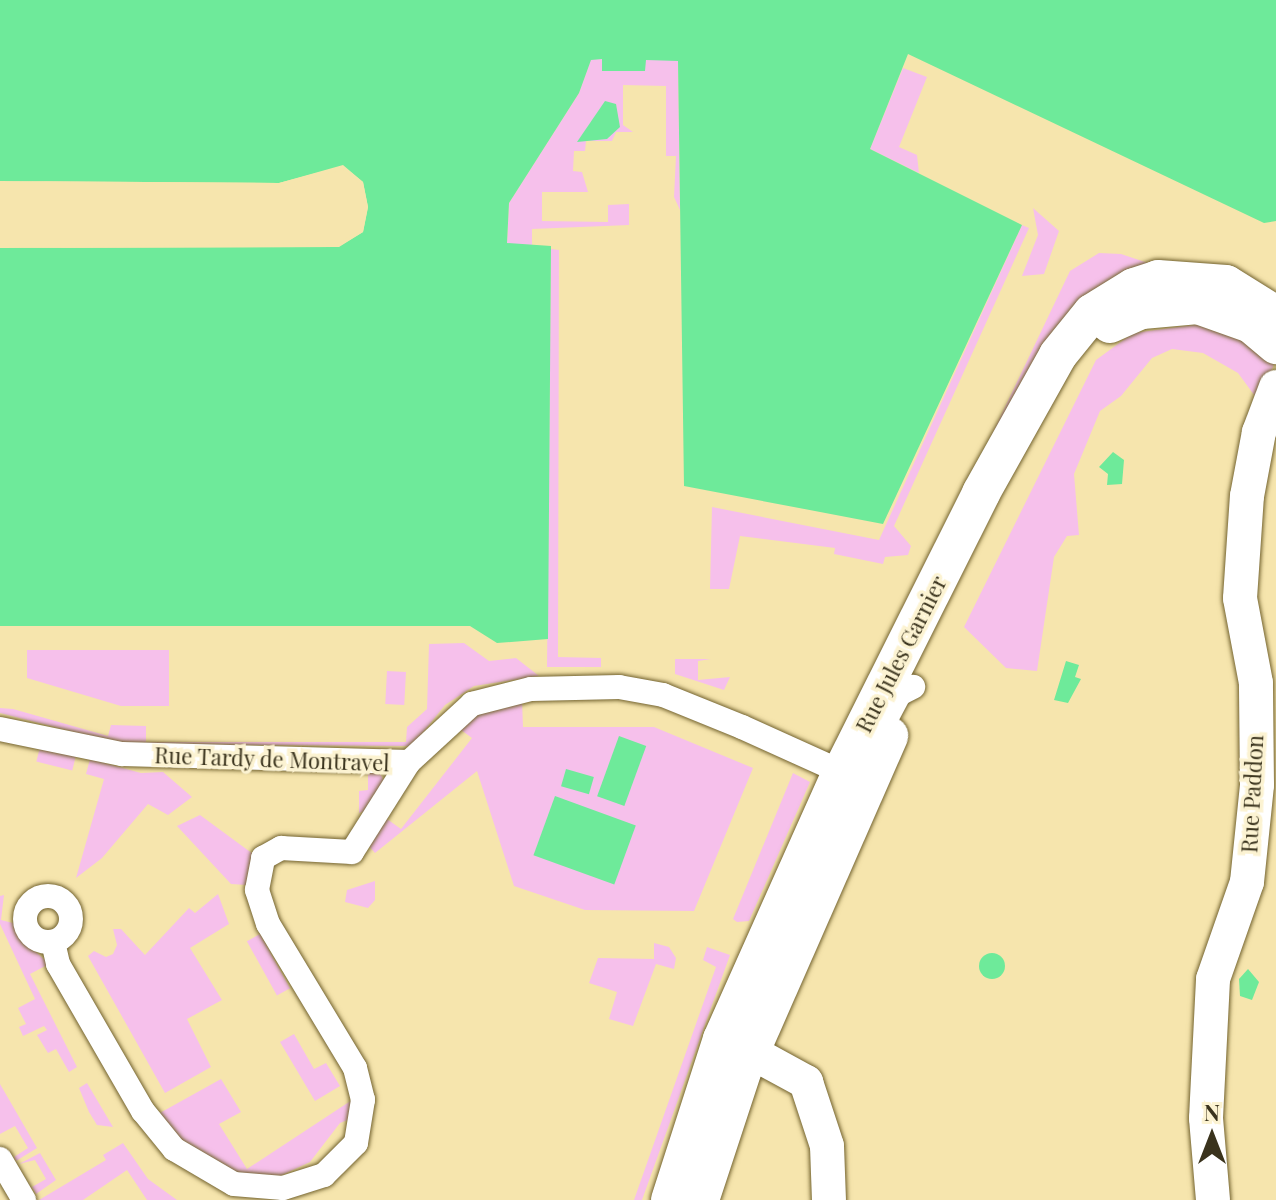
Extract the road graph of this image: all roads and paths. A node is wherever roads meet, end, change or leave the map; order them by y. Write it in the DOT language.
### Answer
graph roads {
  1 [pos="1198,305"];
  2 [pos="1276,315"];
  3 [pos="1276,333"];
  4 [pos="1276,345"];
  5 [pos="1276,387"];
  6 [pos="913,687"];
  7 [pos="0,729"];
  8 [pos="409,762"];
  9 [pos="841,773"];
  10 [pos="802,894"];
  11 [pos="53,942"];
  12 [pos="751,1052"];
  13 [pos="0,1159"];
  14 [pos="682,1194"];
  15 [pos="24,1200"];
  16 [pos="829,1200"];
  17 [pos="1213,1200"];
  1 -- 3 [label="main road"];
  1 -- 4 [label="main road, Rue Jules Garnier"];
  1 -- 6 [label="main road, Rue Jules Garnier"];
  2 -- 9 [label="main road, Rue Jules Garnier"];
  5 -- 17 [label="street, Rue Paddon"];
  6 -- 9 [label="street"];
  6 -- 10 [label="main road, Rue Jules Garnier"];
  7 -- 8 [label="street, Rue Tardy de Montravel"];
  8 -- 9 [label="street, Rue Tardy de Montravel"];
  8 -- 11 [label="street"];
  9 -- 10 [label="main road, Rue Jules Garnier"];
  10 -- 12 [label="main road, Rue Jules Garnier"];
  10 -- 14 [label="main road, Rue Jules Garnier"];
  12 -- 14 [label="main road, Rue Jules Garnier"];
  12 -- 16 [label="street"];
  13 -- 15 [label="street"];
}
